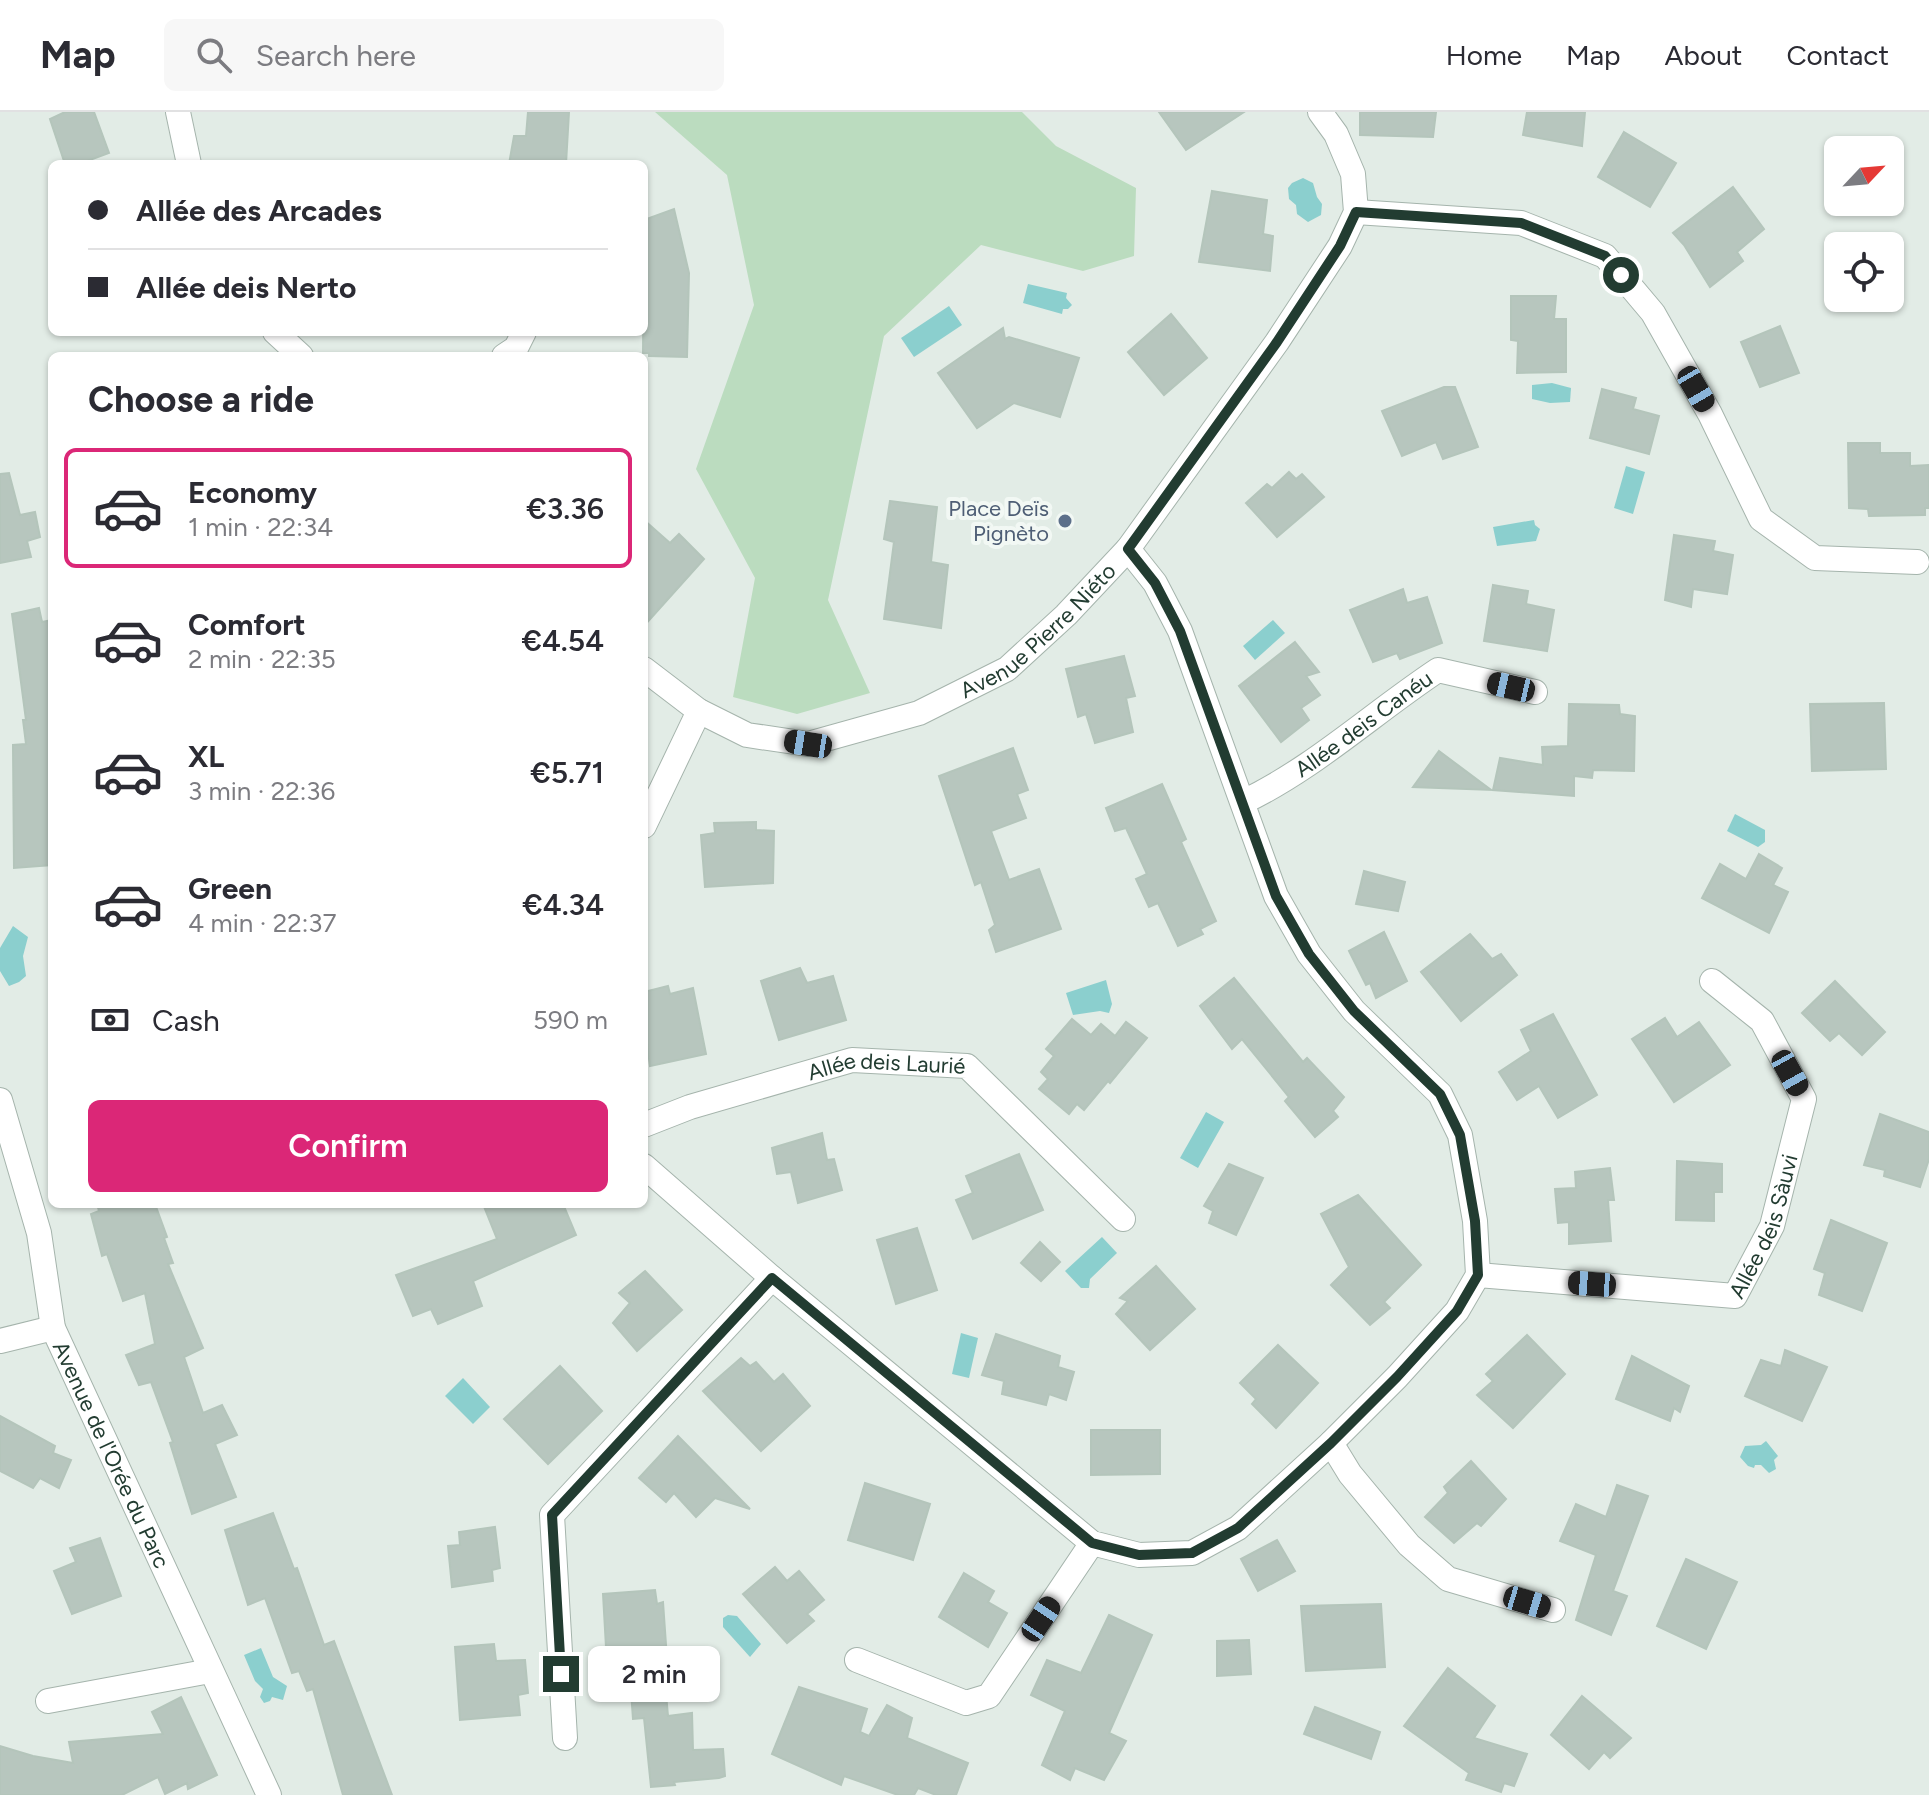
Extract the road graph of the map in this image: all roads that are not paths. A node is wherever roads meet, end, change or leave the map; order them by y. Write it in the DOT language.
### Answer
graph roads {
  1 [pos="178,112"];
  2 [pos="1320,112"];
  3 [pos="188,160"];
  4 [pos="1356,212"];
  5 [pos="279,336"];
  6 [pos="522,336"];
  7 [pos="297,352"];
  8 [pos="510,352"];
  9 [pos="1128,549"];
  10 [pos="1917,562"];
  11 [pos="648,672"];
  12 [pos="1535,692"];
  13 [pos="699,711"];
  14 [pos="1243,802"];
  15 [pos="648,818"];
  16 [pos="1712,981"];
  17 [pos="0,1100"];
  18 [pos="648,1123"];
  19 [pos="648,1170"];
  20 [pos="1123,1219"];
  21 [pos="1478,1275"];
  22 [pos="772,1278"];
  23 [pos="53,1328"];
  24 [pos="0,1341"];
  25 [pos="1331,1443"];
  26 [pos="1092,1543"];
  27 [pos="1553,1610"];
  28 [pos="857,1660"];
  29 [pos="210,1671"];
  30 [pos="48,1701"];
  31 [pos="565,1738"];
  32 [pos="269,1795"];
  1 -- 3 [label="street"];
  2 -- 4 [label="street"];
  4 -- 9 [label="street, Avenue Pierre Niéto"];
  4 -- 10 [label="street"];
  5 -- 7 [label="street"];
  6 -- 8 [label="street"];
  9 -- 13 [label="street, Avenue Pierre Niéto"];
  9 -- 14 [label="street"];
  11 -- 13 [label="street, Avenue Pierre Niéto"];
  12 -- 14 [label="street, Allée deis Canéu"];
  13 -- 15 [label="street"];
  14 -- 21 [label="street"];
  16 -- 21 [label="street, Allée deis Sàuvi"];
  17 -- 23 [label="street, Avenue de l'Orée du Parc"];
  18 -- 20 [label="street, Allée deis Laurié"];
  19 -- 22 [label="street"];
  21 -- 25 [label="street"];
  22 -- 26 [label="street"];
  22 -- 31 [label="street"];
  23 -- 24 [label="street"];
  23 -- 29 [label="street, Avenue de l'Orée du Parc"];
  25 -- 26 [label="street"];
  25 -- 27 [label="street"];
  26 -- 28 [label="street"];
  29 -- 30 [label="street"];
  29 -- 32 [label="street, Avenue de l'Orée du Parc"];
}
